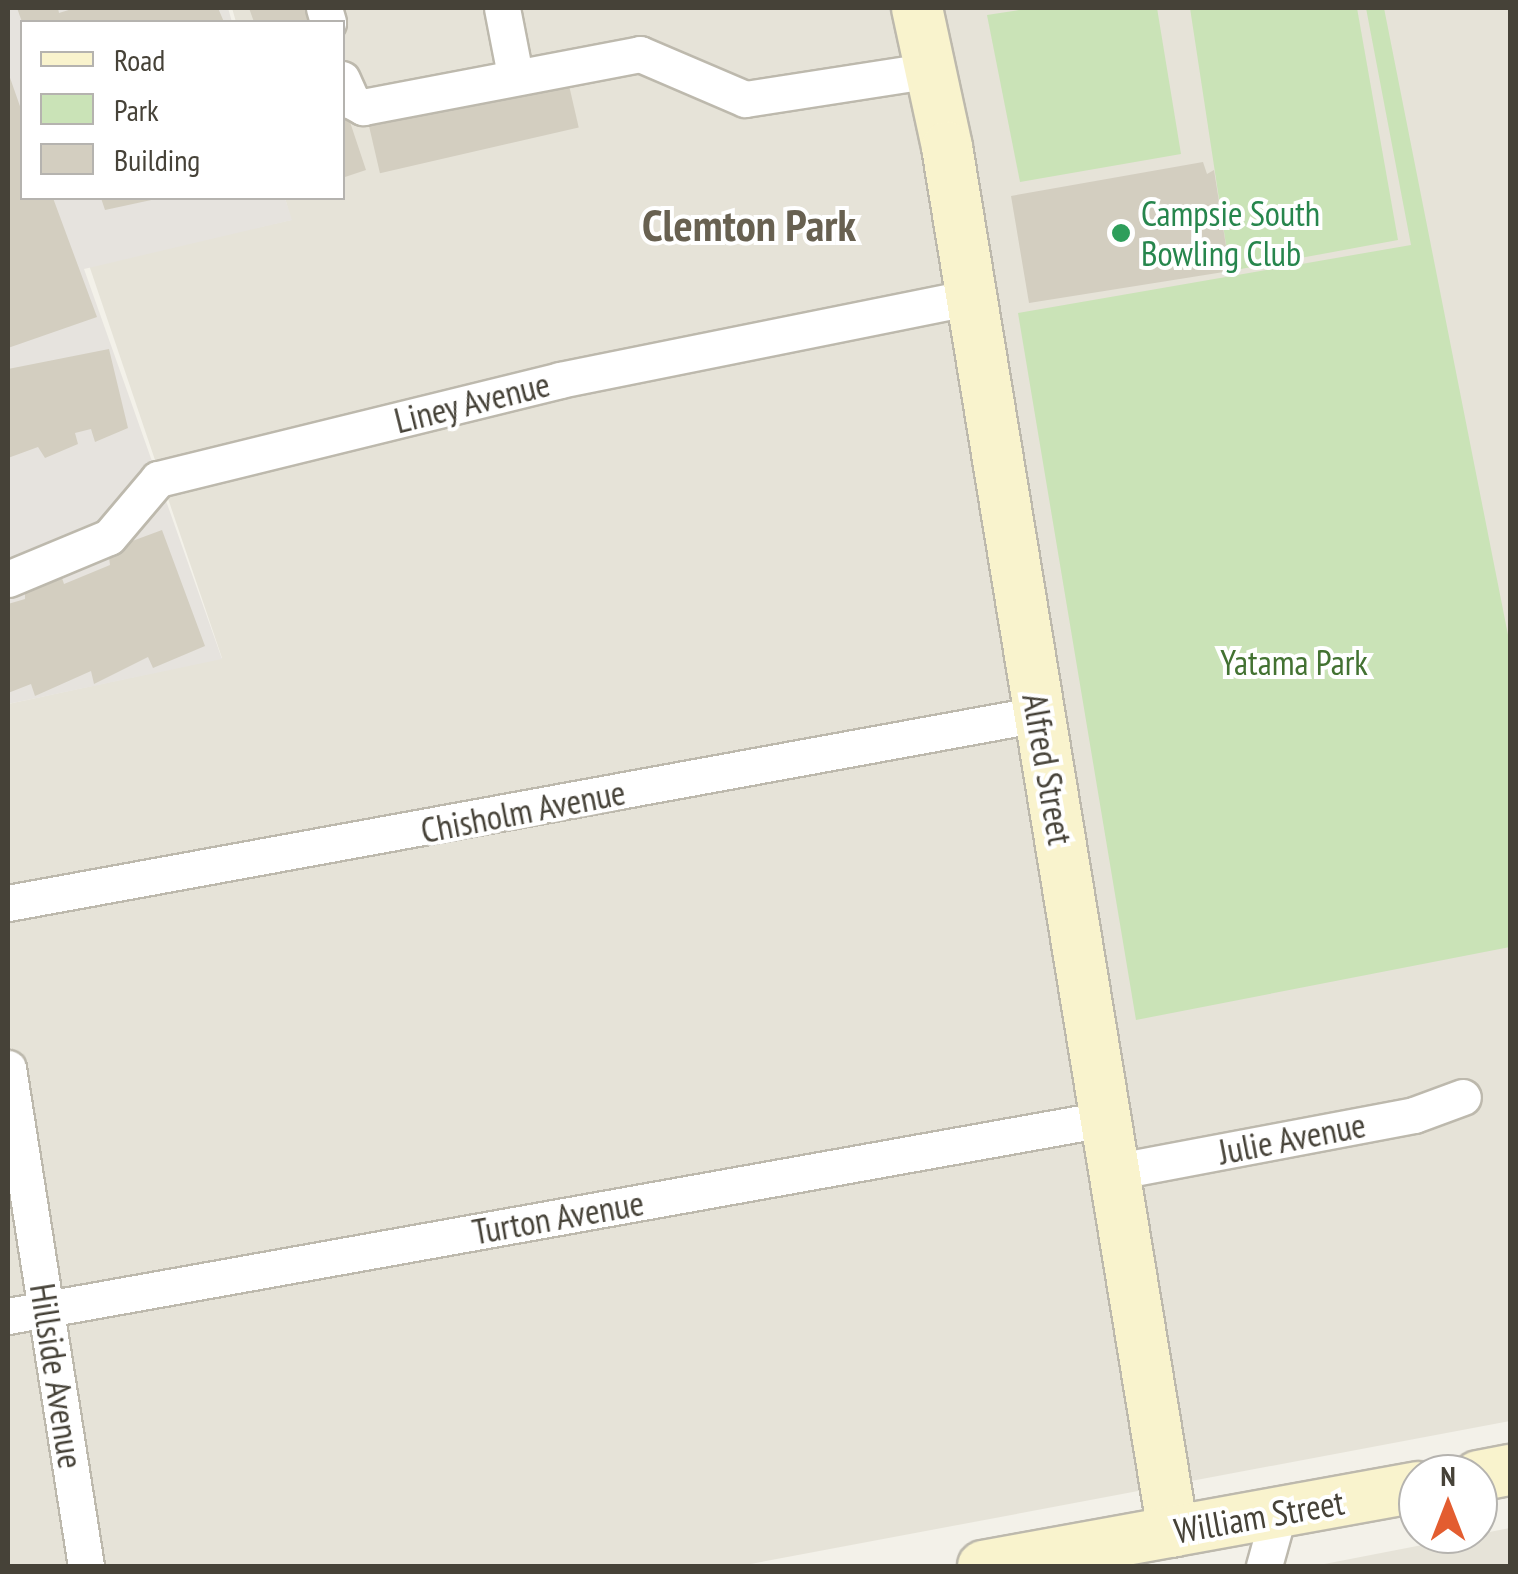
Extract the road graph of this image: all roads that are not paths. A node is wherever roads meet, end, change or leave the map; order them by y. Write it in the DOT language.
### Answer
graph roads {
  1 [pos="502,8"];
  2 [pos="917,8"];
  3 [pos="932,70"];
  4 [pos="516,74"];
  5 [pos="345,85"];
  6 [pos="971,297"];
  7 [pos="8,579"];
  8 [pos="1038,714"];
  9 [pos="8,903"];
  10 [pos="8,1068"];
  11 [pos="1463,1097"];
  12 [pos="1110,1118"];
  13 [pos="1118,1171"];
  14 [pos="46,1310"];
  15 [pos="8,1316"];
  16 [pos="1398,1491"];
  17 [pos="1279,1512"];
  18 [pos="1173,1532"];
  19 [pos="86,1566"];
  20 [pos="990,1566"];
  21 [pos="1264,1566"];
  1 -- 4 [label="street"];
  2 -- 3 [label="street, Alfred Street"];
  3 -- 4 [label="street"];
  3 -- 6 [label="street, Alfred Street"];
  4 -- 5 [label="street"];
  6 -- 7 [label="street, Liney Avenue"];
  6 -- 8 [label="street, Alfred Street"];
  8 -- 9 [label="street, Chisholm Avenue"];
  8 -- 12 [label="street, Alfred Street"];
  10 -- 14 [label="street, Hillside Avenue"];
  11 -- 13 [label="street, Julie Avenue"];
  12 -- 13 [label="street, Alfred Street"];
  12 -- 14 [label="street, Turton Avenue"];
  13 -- 18 [label="street, Alfred Street"];
  14 -- 15 [label="street, Turton Avenue"];
  14 -- 19 [label="street, Hillside Avenue"];
  16 -- 17 [label="street, William Street"];
  17 -- 18 [label="street, William Street"];
  17 -- 21 [label="street"];
  18 -- 20 [label="street, William Street"];
}
